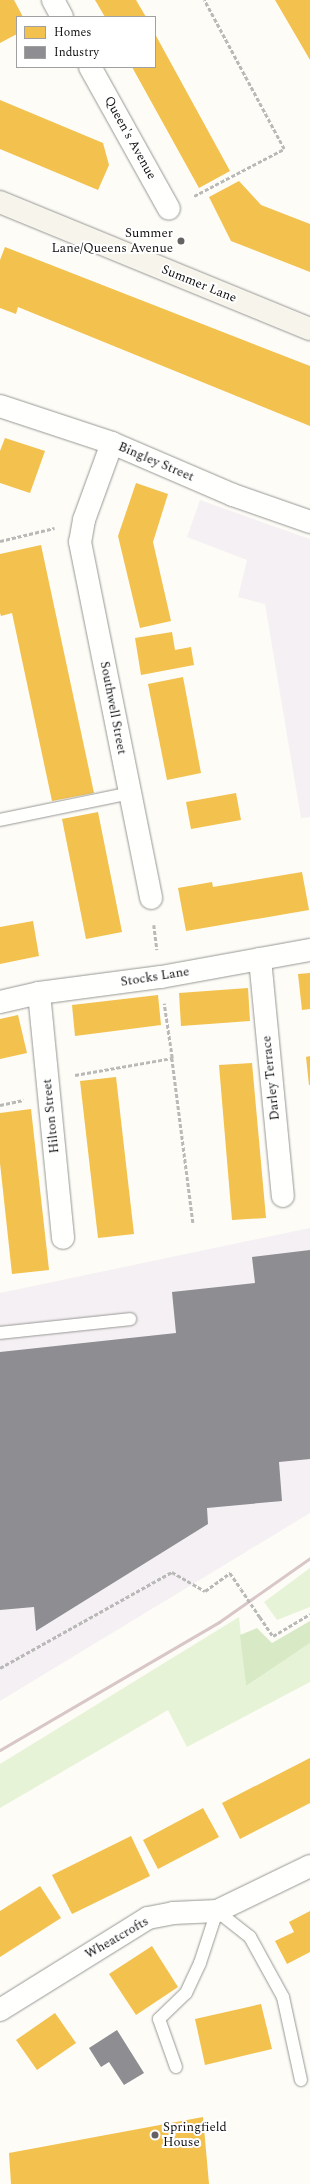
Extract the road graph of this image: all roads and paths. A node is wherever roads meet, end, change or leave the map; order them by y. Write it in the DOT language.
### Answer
graph roads {
  1 [pos="53,0"];
  2 [pos="204,0"];
  3 [pos="61,16"];
  4 [pos="91,68"];
  5 [pos="0,202"];
  6 [pos="169,209"];
  7 [pos="310,329"];
  8 [pos="0,406"];
  9 [pos="112,443"];
  10 [pos="84,520"];
  11 [pos="310,522"];
  12 [pos="0,541"];
  13 [pos="130,793"];
  14 [pos="0,820"];
  15 [pos="151,898"];
  16 [pos="310,950"];
  17 [pos="260,959"];
  18 [pos="161,977"];
  19 [pos="39,993"];
  20 [pos="0,1002"];
  21 [pos="172,1058"];
  22 [pos="49,1094"];
  23 [pos="283,1196"];
  24 [pos="193,1223"];
  25 [pos="63,1238"];
  26 [pos="130,1319"];
  27 [pos="0,1333"];
  28 [pos="310,1614"];
  29 [pos="0,1668"];
  30 [pos="310,1866"];
  31 [pos="217,1911"];
  32 [pos="0,2010"];
  33 [pos="176,2067"];
  34 [pos="301,2080"];
  1 -- 3 [label="street"];
  2 -- 6 [label="path"];
  4 -- 6 [label="street, Queen's Avenue"];
  5 -- 7 [label="street, Summer Lane"];
  8 -- 9 [label="street, Bingley Street"];
  9 -- 10 [label="street, Southwell Street"];
  9 -- 11 [label="street, Bingley Street"];
  10 -- 12 [label="path"];
  10 -- 13 [label="street, Southwell Street"];
  13 -- 14 [label="lane"];
  13 -- 15 [label="street, Southwell Street"];
  15 -- 18 [label="path"];
  16 -- 17 [label="street, Stocks Lane"];
  17 -- 18 [label="street, Stocks Lane"];
  17 -- 23 [label="street, Darley Terrace"];
  18 -- 19 [label="street, Stocks Lane"];
  18 -- 21 [label="path"];
  19 -- 20 [label="street, Stocks Lane"];
  19 -- 22 [label="street, Hilton Street"];
  21 -- 22 [label="path"];
  21 -- 24 [label="path"];
  22 -- 25 [label="street, Hilton Street"];
  26 -- 27 [label="lane"];
  28 -- 29 [label="path, bridge"];
  30 -- 31 [label="street, Wheatcrofts"];
  31 -- 32 [label="street, Wheatcrofts"];
  31 -- 33 [label="lane"];
  31 -- 34 [label="lane"];
}
